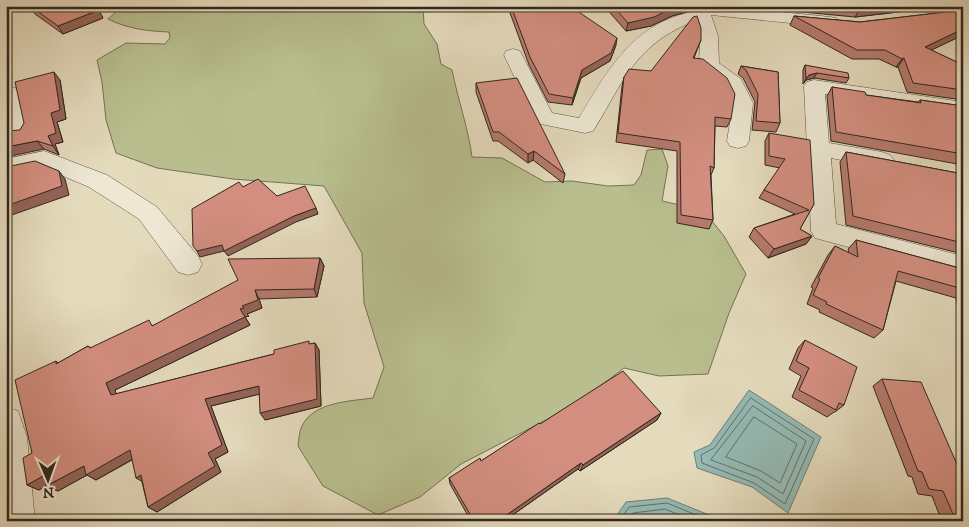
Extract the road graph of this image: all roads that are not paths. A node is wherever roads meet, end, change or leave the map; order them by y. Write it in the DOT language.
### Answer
graph roads {
  1 [pos="404,6"];
  2 [pos="429,7"];
  3 [pos="700,11"];
  4 [pos="845,23"];
  5 [pos="513,55"];
  6 [pos="6,94"];
  7 [pos="963,108"];
  8 [pos="18,132"];
  9 [pos="738,140"];
  10 [pos="819,149"];
  11 [pos="905,164"];
  12 [pos="6,167"];
  13 [pos="188,264"];
  14 [pos="963,267"];
  15 [pos="6,423"];
  16 [pos="16,521"];
  1 -- 2 [label="street"];
  3 -- 4 [label="street"];
  3 -- 5 [label="street"];
  3 -- 9 [label="street"];
  6 -- 8 [label="street"];
  7 -- 10 [label="street"];
  10 -- 11 [label="street"];
  10 -- 14 [label="street"];
  12 -- 13 [label="street"];
  15 -- 16 [label="street"];
}
